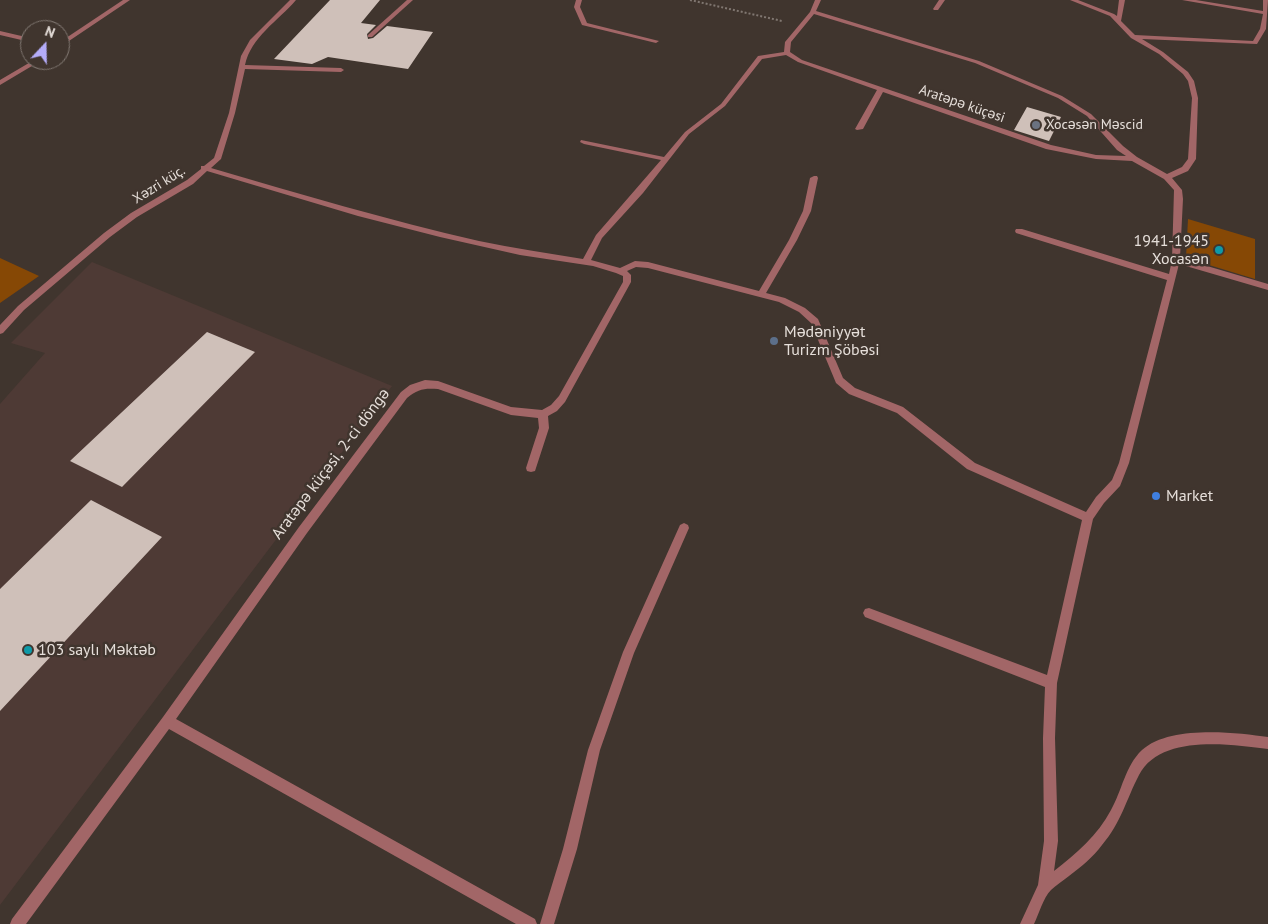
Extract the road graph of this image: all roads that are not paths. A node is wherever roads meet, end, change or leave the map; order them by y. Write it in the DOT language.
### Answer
graph roads {
  1 [pos="127,0"];
  2 [pos="293,0"];
  3 [pos="410,0"];
  4 [pos="580,0"];
  5 [pos="818,0"];
  6 [pos="942,0"];
  7 [pos="1073,0"];
  8 [pos="1122,0"];
  9 [pos="1185,0"];
  10 [pos="1266,0"];
  11 [pos="936,9"];
  12 [pos="813,12"];
  13 [pos="1266,13"];
  14 [pos="1119,20"];
  15 [pos="0,33"];
  16 [pos="370,36"];
  17 [pos="1133,37"];
  18 [pos="20,38"];
  19 [pos="70,38"];
  20 [pos="656,41"];
  21 [pos="787,52"];
  22 [pos="242,67"];
  23 [pos="22,70"];
  24 [pos="341,70"];
  25 [pos="0,83"];
  26 [pos="881,89"];
  27 [pos="859,129"];
  28 [pos="584,142"];
  29 [pos="665,159"];
  30 [pos="1134,159"];
  31 [pos="204,168"];
  32 [pos="1167,177"];
  33 [pos="814,178"];
  34 [pos="1019,231"];
  35 [pos="1176,260"];
  36 [pos="585,263"];
  37 [pos="622,270"];
  38 [pos="1172,278"];
  39 [pos="1268,287"];
  40 [pos="761,294"];
  41 [pos="0,331"];
  42 [pos="543,414"];
  43 [pos="530,468"];
  44 [pos="1088,518"];
  45 [pos="684,528"];
  46 [pos="869,613"];
  47 [pos="1052,683"];
  48 [pos="167,721"];
  49 [pos="1268,743"];
  50 [pos="1045,886"];
  51 [pos="16,924"];
  52 [pos="530,924"];
  53 [pos="547,924"];
  54 [pos="1027,924"];
  1 -- 19 [label="street"];
  2 -- 22 [label="street, Xəzri küç."];
  3 -- 16 [label="street"];
  4 -- 20 [label="street"];
  5 -- 12 [label="street"];
  6 -- 11 [label="street"];
  7 -- 14 [label="street"];
  8 -- 14 [label="street"];
  9 -- 13 [label="street"];
  10 -- 13 [label="street"];
  12 -- 21 [label="street"];
  12 -- 30 [label="street, Aratəpə küçəsi"];
  13 -- 17 [label="street"];
  14 -- 17 [label="street"];
  15 -- 18 [label="street"];
  17 -- 32 [label="street"];
  21 -- 26 [label="street, Aratəpə küçəsi"];
  21 -- 29 [label="street"];
  22 -- 24 [label="street"];
  22 -- 31 [label="street, Xəzri küç."];
  23 -- 25 [label="street"];
  26 -- 27 [label="street"];
  26 -- 30 [label="street, Aratəpə küçəsi"];
  28 -- 29 [label="street"];
  29 -- 36 [label="street"];
  30 -- 32 [label="street, Aratəpə küçəsi"];
  31 -- 36 [label="street"];
  31 -- 41 [label="street, Xəzri küç."];
  32 -- 35 [label="street"];
  33 -- 40 [label="street"];
  34 -- 38 [label="street"];
  35 -- 38 [label="street"];
  35 -- 39 [label="street"];
  36 -- 37 [label="street"];
  37 -- 40 [label="street"];
  37 -- 42 [label="street"];
  38 -- 44 [label="street"];
  40 -- 44 [label="street"];
  42 -- 43 [label="street"];
  42 -- 48 [label="street, Aratəpə küçəsi, 2-ci döngə"];
  44 -- 47 [label="street"];
  45 -- 53 [label="street"];
  46 -- 47 [label="street"];
  47 -- 50 [label="street"];
  48 -- 51 [label="street, Aratəpə küçəsi, 2-ci döngə"];
  48 -- 52 [label="street"];
  49 -- 50 [label="street"];
  50 -- 54 [label="street"];
}
